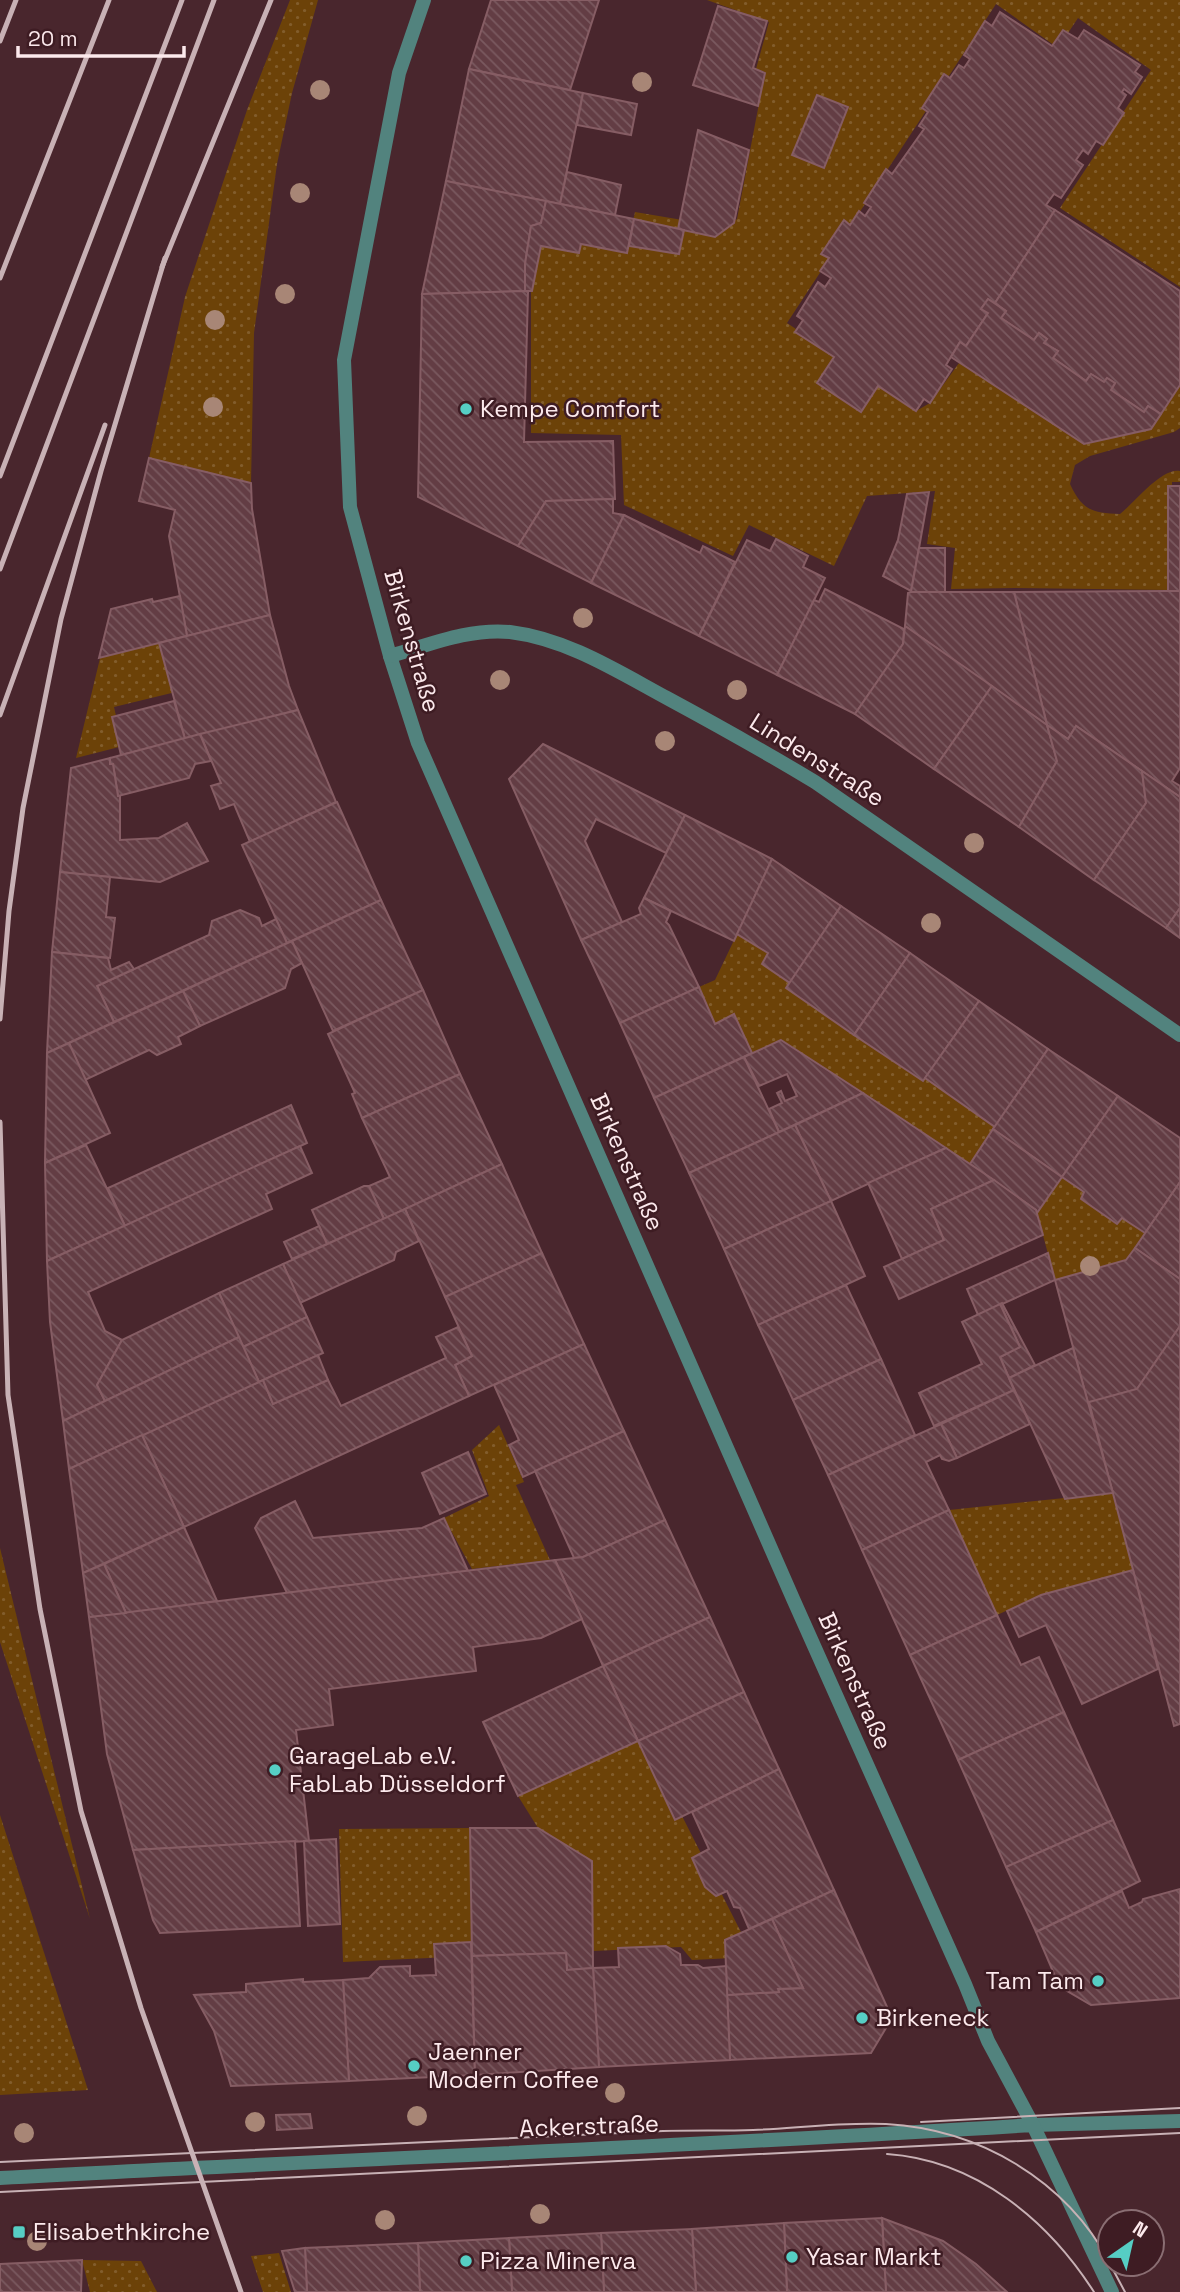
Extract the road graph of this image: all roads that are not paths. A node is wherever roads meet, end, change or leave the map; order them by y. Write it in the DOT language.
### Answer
graph roads {
  1 [pos="424,0"];
  2 [pos="390,656"];
  3 [pos="1180,1035"];
  4 [pos="1180,2121"];
  5 [pos="1033,2125"];
  6 [pos="0,2178"];
  7 [pos="1112,2292"];
  1 -- 2 [label="street, Birkenstraße"];
  2 -- 3 [label="street, Lindenstraße"];
  2 -- 5 [label="street, Birkenstraße"];
  4 -- 5 [label="street, Ackerstraße"];
  5 -- 6 [label="street, Ackerstraße"];
  5 -- 7 [label="street, Birkenstraße"];
}
